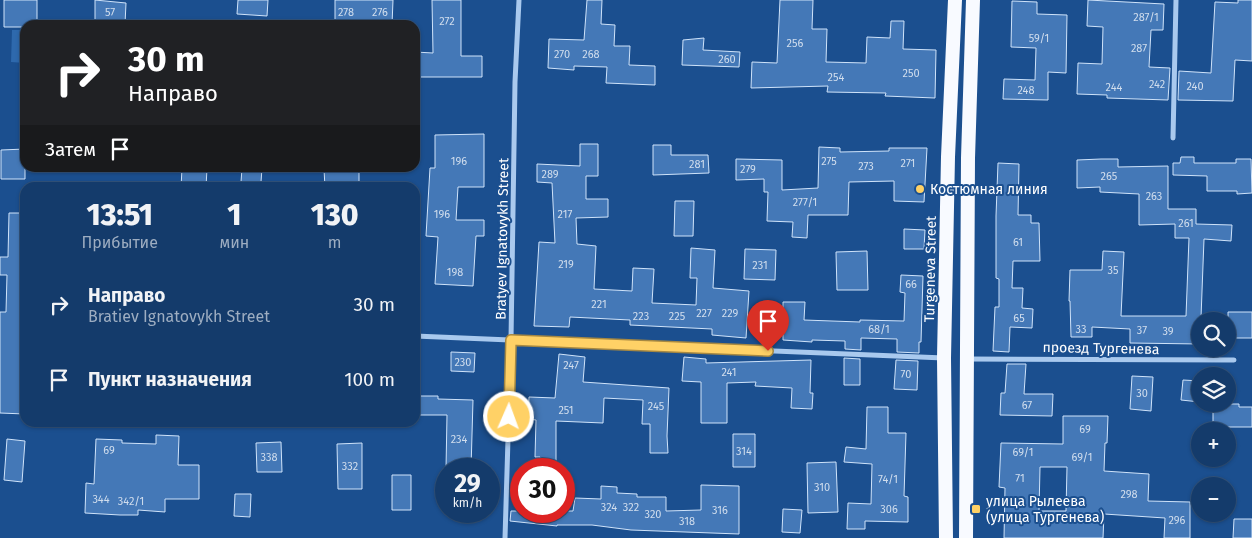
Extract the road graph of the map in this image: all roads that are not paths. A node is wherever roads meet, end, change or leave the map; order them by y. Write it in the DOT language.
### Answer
graph roads {
  1 [pos="519,0"];
  2 [pos="955,0"];
  3 [pos="973,0"];
  4 [pos="1176,0"];
  5 [pos="1173,138"];
  6 [pos="420,336"];
  7 [pos="511,340"];
  8 [pos="944,358"];
  9 [pos="968,358"];
  10 [pos="1234,360"];
  11 [pos="505,538"];
  12 [pos="946,538"];
  13 [pos="966,538"];
  1 -- 7 [label="street, Bratyev Ignatovykh Street"];
  2 -- 8 [label="highway, Turgeneva Street"];
  3 -- 9 [label="highway"];
  4 -- 5 [label="street"];
  6 -- 7 [label="street"];
  7 -- 8 [label="street"];
  7 -- 11 [label="street, Bratyev Ignatovykh Street"];
  8 -- 12 [label="highway, Turgeneva Street"];
  9 -- 10 [label="street, проезд Тургенева"];
  9 -- 13 [label="highway"];
}
